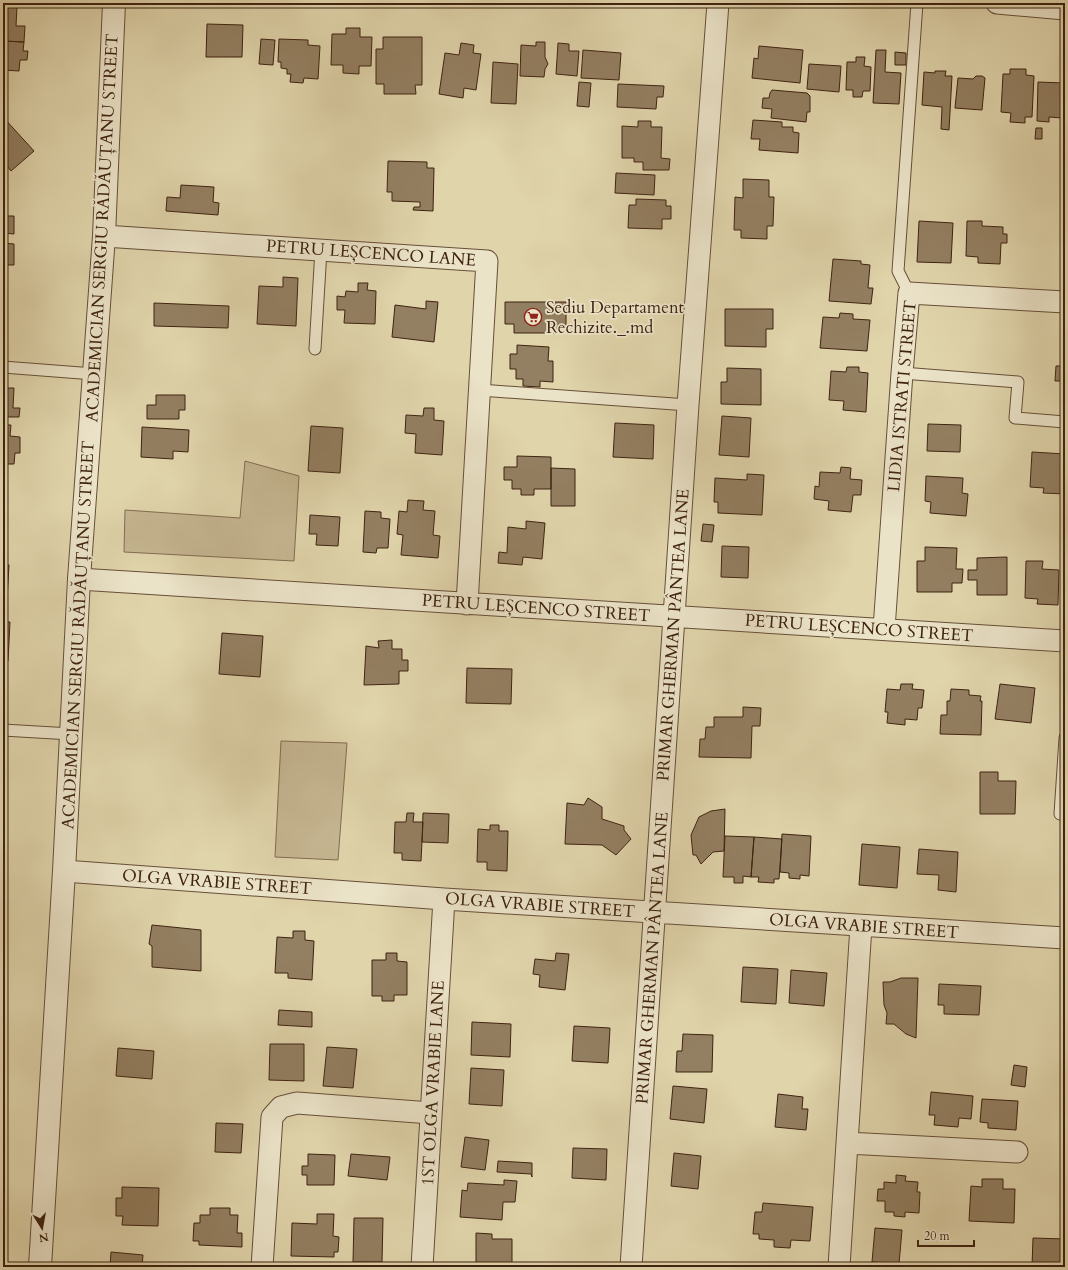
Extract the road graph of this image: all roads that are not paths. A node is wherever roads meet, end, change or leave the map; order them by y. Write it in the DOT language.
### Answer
graph roads {
  1 [pos="114,3"];
  2 [pos="718,3"];
  3 [pos="917,3"];
  4 [pos="997,3"];
  5 [pos="1065,9"];
  6 [pos="104,236"];
  7 [pos="321,250"];
  8 [pos="909,293"];
  9 [pos="1065,302"];
  10 [pos="315,349"];
  11 [pos="3,367"];
  12 [pos="902,373"];
  13 [pos="94,374"];
  14 [pos="480,390"];
  15 [pos="688,405"];
  16 [pos="1065,422"];
  17 [pos="79,579"];
  18 [pos="467,604"];
  19 [pos="674,616"];
  20 [pos="884,629"];
  21 [pos="1065,641"];
  22 [pos="3,730"];
  23 [pos="71,734"];
  24 [pos="1065,738"];
  25 [pos="1060,814"];
  26 [pos="64,871"];
  27 [pos="444,899"];
  28 [pos="655,912"];
  29 [pos="861,926"];
  30 [pos="1065,938"];
  31 [pos="431,1113"];
  32 [pos="847,1143"];
  33 [pos="1017,1152"];
  34 [pos="40,1267"];
  35 [pos="262,1267"];
  36 [pos="422,1267"];
  37 [pos="631,1267"];
  38 [pos="839,1267"];
  1 -- 6 [label="street, ACADEMICIAN SERGIU RĂDĂUȚANU STREET"];
  2 -- 15 [label="street, PRIMAR GHERMAN PÂNTEA LANE"];
  3 -- 8 [label="lane"];
  4 -- 5 [label="street"];
  6 -- 7 [label="street, PETRU LEȘCENCO LANE"];
  6 -- 13 [label="street, ACADEMICIAN SERGIU RĂDĂUȚANU STREET"];
  7 -- 10 [label="lane"];
  7 -- 14 [label="street, PETRU LEȘCENCO LANE"];
  8 -- 9 [label="street, LIDIA ISTRATI STREET"];
  8 -- 12 [label="street, LIDIA ISTRATI STREET"];
  11 -- 13 [label="lane"];
  12 -- 16 [label="lane"];
  12 -- 20 [label="street, LIDIA ISTRATI STREET"];
  13 -- 17 [label="street, ACADEMICIAN SERGIU RĂDĂUȚANU STREET"];
  14 -- 15 [label="lane"];
  14 -- 18 [label="street, PETRU LEȘCENCO LANE"];
  15 -- 19 [label="street, PRIMAR GHERMAN PÂNTEA LANE"];
  17 -- 18 [label="street, PETRU LEȘCENCO STREET"];
  17 -- 23 [label="street, ACADEMICIAN SERGIU RĂDĂUȚANU STREET"];
  18 -- 19 [label="street, PETRU LEȘCENCO STREET"];
  19 -- 20 [label="street, PETRU LEȘCENCO STREET"];
  19 -- 28 [label="street, PRIMAR GHERMAN PÂNTEA LANE"];
  20 -- 21 [label="street, PETRU LEȘCENCO STREET"];
  22 -- 23 [label="lane"];
  23 -- 26 [label="street, ACADEMICIAN SERGIU RĂDĂUȚANU STREET"];
  24 -- 25 [label="lane"];
  26 -- 27 [label="street, OLGA VRABIE STREET"];
  26 -- 34 [label="street, ACADEMICIAN SERGIU RĂDĂUȚANU STREET"];
  27 -- 28 [label="street, OLGA VRABIE STREET"];
  27 -- 31 [label="street, 1ST OLGA VRABIE LANE"];
  28 -- 29 [label="street, OLGA VRABIE STREET"];
  28 -- 37 [label="street, PRIMAR GHERMAN PÂNTEA LANE"];
  29 -- 30 [label="street, OLGA VRABIE STREET"];
  29 -- 32 [label="street"];
  31 -- 35 [label="street"];
  31 -- 36 [label="street, 1ST OLGA VRABIE LANE"];
  32 -- 33 [label="street"];
  32 -- 38 [label="street"];
}
